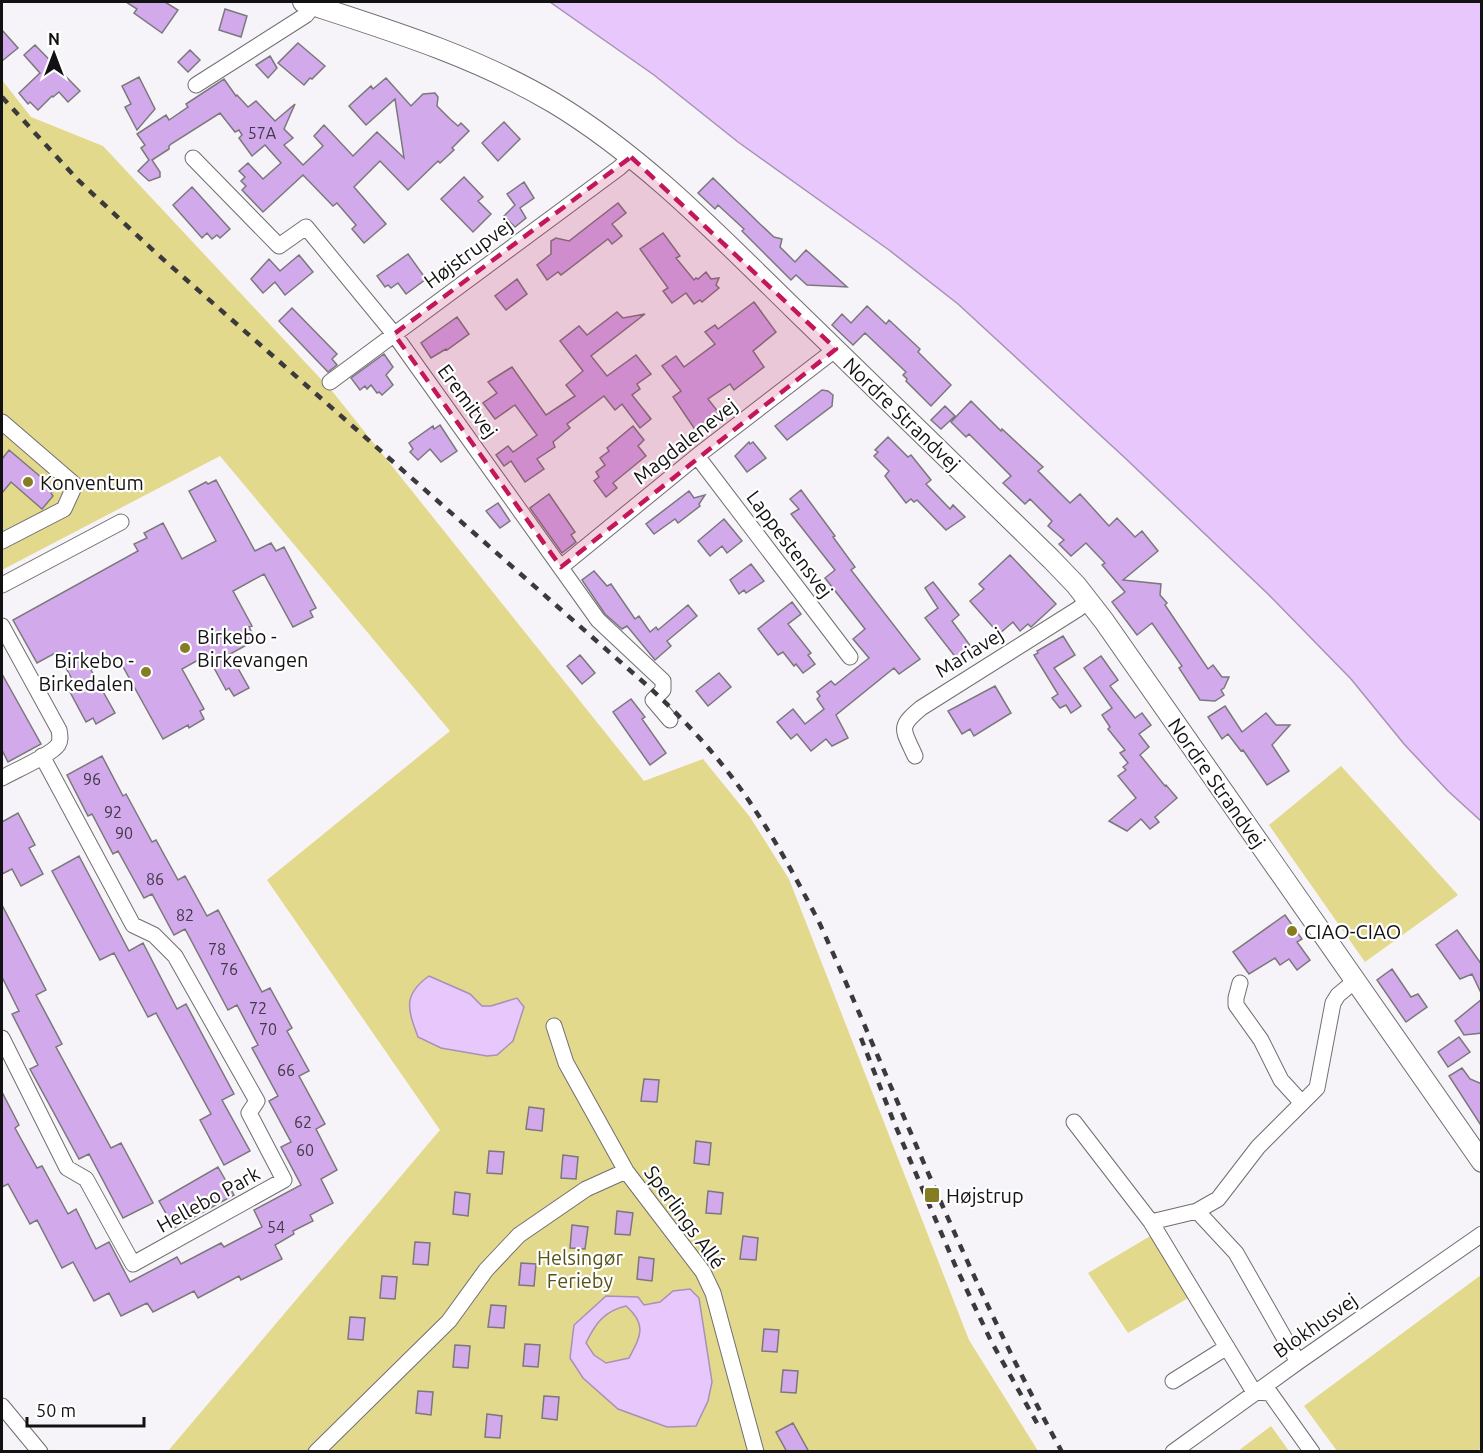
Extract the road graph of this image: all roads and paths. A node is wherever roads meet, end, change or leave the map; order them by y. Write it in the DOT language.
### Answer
graph roads {
  1 [pos="309,3"];
  2 [pos="196,86"];
  3 [pos="631,156"];
  4 [pos="193,158"];
  5 [pos="394,334"];
  6 [pos="836,349"];
  7 [pos="330,382"];
  8 [pos="2,422"];
  9 [pos="697,456"];
  10 [pos="121,522"];
  11 [pos="2,541"];
  12 [pos="561,567"];
  13 [pos="2,585"];
  14 [pos="1088,601"];
  15 [pos="2,626"];
  16 [pos="850,657"];
  17 [pos="670,720"];
  18 [pos="42,756"];
  19 [pos="915,756"];
  20 [pos="2,778"];
  21 [pos="1354,981"];
  22 [pos="1240,983"];
  23 [pos="554,1026"];
  24 [pos="2,1038"];
  25 [pos="1302,1103"];
  26 [pos="1074,1122"];
  27 [pos="1482,1162"];
  28 [pos="626,1171"];
  29 [pos="1197,1211"];
  30 [pos="1152,1222"];
  31 [pos="1482,1234"];
  32 [pos="1227,1347"];
  33 [pos="1298,1362"];
  34 [pos="1173,1381"];
  35 [pos="1254,1392"];
  36 [pos="2,1406"];
  37 [pos="2,1424"];
  38 [pos="18,1426"];
  39 [pos="40,1452"];
  40 [pos="316,1452"];
  41 [pos="756,1452"];
  42 [pos="1173,1452"];
  43 [pos="1312,1452"];
  1 -- 2 [label="street, Nordre Strandvej"];
  1 -- 3 [label="main road, Nordre Strandvej"];
  3 -- 5 [label="street, Højstrupvej"];
  3 -- 6 [label="main road, Nordre Strandvej"];
  4 -- 5 [label="street, Eremitvej"];
  5 -- 7 [label="street, Højstrupvej"];
  5 -- 12 [label="street, Eremitvej"];
  6 -- 9 [label="street, Magdalenevej"];
  6 -- 14 [label="main road, Nordre Strandvej"];
  8 -- 11 [label="street"];
  9 -- 12 [label="street, Magdalenevej"];
  9 -- 16 [label="street, Lappestensvej"];
  10 -- 13 [label="street"];
  12 -- 17 [label="street, Eremitvej"];
  14 -- 19 [label="street, Mariavej"];
  14 -- 21 [label="main road, Nordre Strandvej"];
  15 -- 18 [label="street"];
  18 -- 20 [label="street"];
  18 -- 24 [label="street, Hellebo Park"];
  21 -- 25 [label="street"];
  21 -- 27 [label="main road, Nordre Strandvej"];
  22 -- 25 [label="street"];
  23 -- 28 [label="street"];
  25 -- 29 [label="street"];
  26 -- 30 [label="street"];
  28 -- 40 [label="street, Sperlings Allé"];
  28 -- 41 [label="street, Sperlings Allé"];
  29 -- 30 [label="street"];
  29 -- 33 [label="street"];
  30 -- 32 [label="street"];
  31 -- 33 [label="street, Blokhusvej"];
  32 -- 34 [label="street"];
  32 -- 35 [label="street"];
  33 -- 35 [label="street, Blokhusvej"];
  35 -- 42 [label="street, Blokhusvej"];
  35 -- 43 [label="street"];
  36 -- 38 [label="street"];
  37 -- 38 [label="street"];
  38 -- 39 [label="street"];
}
